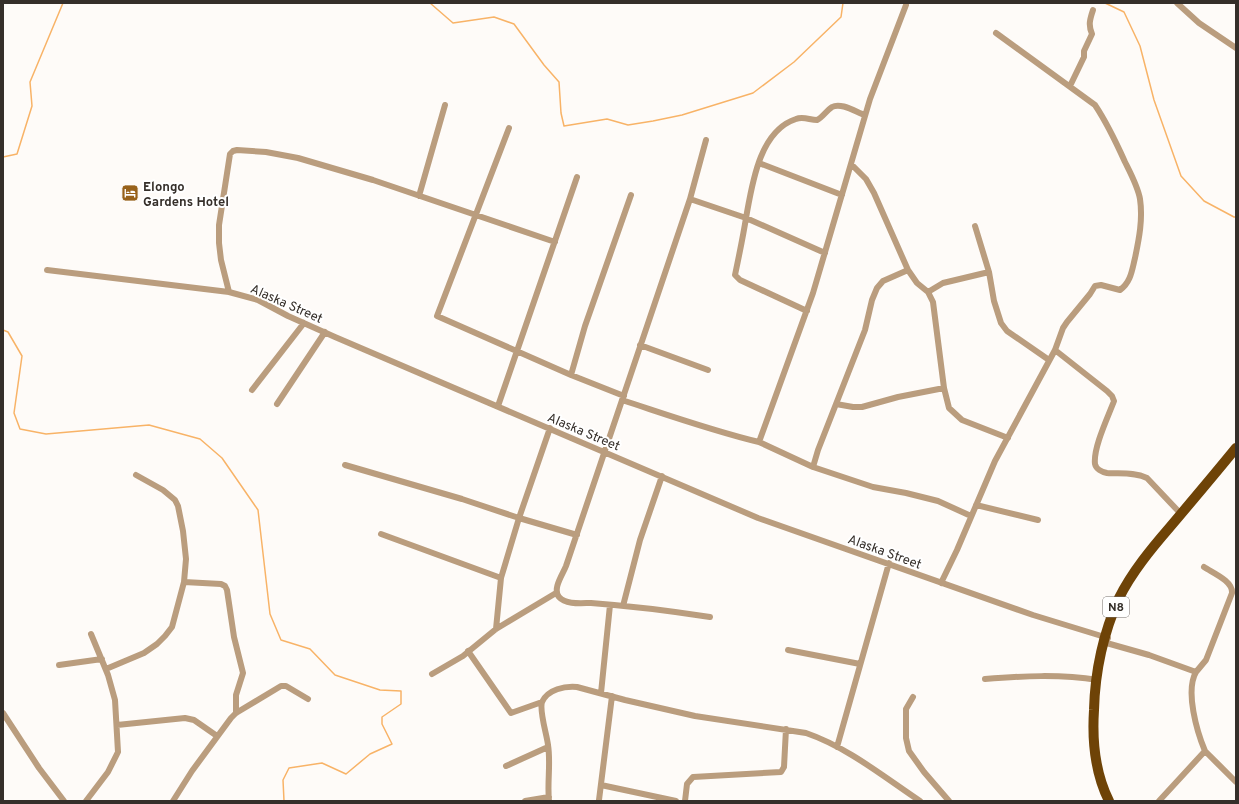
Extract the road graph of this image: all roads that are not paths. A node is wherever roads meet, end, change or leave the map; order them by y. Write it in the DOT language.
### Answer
graph roads {
  1 [pos="1177,3"];
  2 [pos="906,5"];
  3 [pos="1093,10"];
  4 [pos="996,33"];
  5 [pos="1236,48"];
  6 [pos="1070,86"];
  7 [pos="445,104"];
  8 [pos="865,115"];
  9 [pos="509,128"];
  10 [pos="706,140"];
  11 [pos="759,163"];
  12 [pos="851,164"];
  13 [pos="577,177"];
  14 [pos="631,195"];
  15 [pos="842,195"];
  16 [pos="419,196"];
  17 [pos="690,199"];
  18 [pos="474,216"];
  19 [pos="746,218"];
  20 [pos="975,226"];
  21 [pos="555,242"];
  22 [pos="825,253"];
  23 [pos="47,270"];
  24 [pos="908,270"];
  25 [pos="989,272"];
  26 [pos="229,292"];
  27 [pos="928,292"];
  28 [pos="807,311"];
  29 [pos="304,323"];
  30 [pos="325,332"];
  31 [pos="640,345"];
  32 [pos="1055,350"];
  33 [pos="518,351"];
  34 [pos="1049,360"];
  35 [pos="708,370"];
  36 [pos="571,374"];
  37 [pos="944,388"];
  38 [pos="252,390"];
  39 [pos="623,398"];
  40 [pos="277,404"];
  41 [pos="836,404"];
  42 [pos="498,406"];
  43 [pos="550,428"];
  44 [pos="1008,438"];
  45 [pos="759,442"];
  46 [pos="1236,448"];
  47 [pos="605,452"];
  48 [pos="1236,456"];
  49 [pos="345,465"];
  50 [pos="813,466"];
  51 [pos="136,475"];
  52 [pos="662,476"];
  53 [pos="1214,478"];
  54 [pos="976,505"];
  55 [pos="1181,514"];
  56 [pos="971,516"];
  57 [pos="519,518"];
  58 [pos="1038,520"];
  59 [pos="381,534"];
  60 [pos="577,534"];
  61 [pos="889,563"];
  62 [pos="1204,567"];
  63 [pos="501,578"];
  64 [pos="184,582"];
  65 [pos="941,583"];
  66 [pos="556,594"];
  67 [pos="610,604"];
  68 [pos="623,606"];
  69 [pos="710,617"];
  70 [pos="496,629"];
  71 [pos="91,634"];
  72 [pos="1106,641"];
  73 [pos="788,650"];
  74 [pos="468,651"];
  75 [pos="102,659"];
  76 [pos="59,664"];
  77 [pos="860,664"];
  78 [pos="106,669"];
  79 [pos="1196,672"];
  80 [pos="432,674"];
  81 [pos="985,679"];
  82 [pos="1099,680"];
  83 [pos="601,693"];
  84 [pos="612,696"];
  85 [pos="913,697"];
  86 [pos="308,699"];
  87 [pos="542,702"];
  88 [pos="236,713"];
  89 [pos="4,718"];
  90 [pos="117,725"];
  91 [pos="786,729"];
  92 [pos="217,736"];
  93 [pos="548,747"];
  94 [pos="837,747"];
  95 [pos="1206,751"];
  96 [pos="506,766"];
  97 [pos="1236,782"];
  98 [pos="600,785"];
  99 [pos="549,799"];
  100 [pos="599,800"];
  101 [pos="64,801"];
  102 [pos="86,801"];
  103 [pos="172,801"];
  104 [pos="525,801"];
  105 [pos="676,801"];
  106 [pos="685,801"];
  107 [pos="920,801"];
  108 [pos="949,801"];
  109 [pos="1109,801"];
  110 [pos="1114,801"];
  111 [pos="1159,801"];
  1 -- 5 [label="street"];
  2 -- 8 [label="street"];
  3 -- 6 [label="street"];
  4 -- 6 [label="street"];
  6 -- 32 [label="street"];
  7 -- 16 [label="street"];
  8 -- 11 [label="street"];
  8 -- 12 [label="street"];
  9 -- 18 [label="street"];
  10 -- 17 [label="street"];
  11 -- 15 [label="street"];
  11 -- 19 [label="street"];
  12 -- 15 [label="street"];
  12 -- 24 [label="street"];
  13 -- 21 [label="street"];
  14 -- 36 [label="street"];
  15 -- 22 [label="street"];
  16 -- 18 [label="street"];
  16 -- 26 [label="street"];
  17 -- 19 [label="street"];
  17 -- 31 [label="street"];
  18 -- 21 [label="street"];
  18 -- 33 [label="street"];
  19 -- 22 [label="street"];
  19 -- 28 [label="street"];
  20 -- 25 [label="street"];
  21 -- 33 [label="street"];
  22 -- 28 [label="street"];
  23 -- 26 [label="street, Alaska Street"];
  24 -- 27 [label="street"];
  24 -- 41 [label="street"];
  25 -- 27 [label="street"];
  25 -- 34 [label="street"];
  26 -- 29 [label="street, Alaska Street"];
  27 -- 37 [label="street"];
  28 -- 45 [label="street"];
  29 -- 30 [label="street, Alaska Street"];
  29 -- 38 [label="street"];
  30 -- 40 [label="street"];
  30 -- 42 [label="street, Alaska Street"];
  31 -- 35 [label="street"];
  31 -- 39 [label="street"];
  32 -- 34 [label="street"];
  32 -- 55 [label="street"];
  33 -- 36 [label="street"];
  33 -- 42 [label="street"];
  34 -- 44 [label="street"];
  36 -- 39 [label="street"];
  37 -- 41 [label="street"];
  37 -- 44 [label="street"];
  39 -- 45 [label="street"];
  39 -- 47 [label="street"];
  41 -- 50 [label="street"];
  42 -- 43 [label="street, Alaska Street"];
  43 -- 47 [label="street, Alaska Street"];
  43 -- 57 [label="street"];
  44 -- 54 [label="street"];
  45 -- 50 [label="street"];
  46 -- 53 [label="highway, N8"];
  47 -- 52 [label="street, Alaska Street"];
  47 -- 60 [label="street"];
  48 -- 53 [label="highway, N8"];
  49 -- 57 [label="street"];
  50 -- 56 [label="street"];
  51 -- 64 [label="street"];
  52 -- 61 [label="street, Alaska Street"];
  52 -- 68 [label="street"];
  53 -- 55 [label="highway, N8"];
  53 -- 72 [label="highway, N8"];
  54 -- 56 [label="street"];
  54 -- 58 [label="street"];
  55 -- 72 [label="highway, N8"];
  56 -- 65 [label="street"];
  57 -- 60 [label="street"];
  57 -- 63 [label="street"];
  59 -- 63 [label="street"];
  60 -- 66 [label="street"];
  61 -- 65 [label="street, Alaska Street"];
  61 -- 77 [label="street"];
  62 -- 79 [label="street"];
  63 -- 70 [label="street"];
  64 -- 78 [label="street"];
  64 -- 88 [label="street"];
  65 -- 72 [label="street, Alaska Street"];
  66 -- 67 [label="street"];
  66 -- 70 [label="street"];
  67 -- 68 [label="street"];
  67 -- 83 [label="street"];
  68 -- 69 [label="street"];
  70 -- 74 [label="street"];
  71 -- 75 [label="street"];
  72 -- 79 [label="street, Alaska Street"];
  72 -- 82 [label="highway, N8"];
  73 -- 77 [label="street"];
  74 -- 80 [label="street"];
  74 -- 87 [label="street"];
  75 -- 76 [label="street"];
  75 -- 78 [label="street"];
  77 -- 94 [label="street"];
  78 -- 90 [label="street"];
  79 -- 95 [label="street"];
  81 -- 82 [label="street"];
  82 -- 109 [label="highway, N8"];
  82 -- 110 [label="highway, N8"];
  83 -- 84 [label="street"];
  83 -- 87 [label="street"];
  84 -- 91 [label="street"];
  84 -- 98 [label="street"];
  85 -- 108 [label="street"];
  86 -- 88 [label="street"];
  87 -- 93 [label="street"];
  88 -- 92 [label="street"];
  89 -- 101 [label="street"];
  90 -- 92 [label="street"];
  90 -- 102 [label="street"];
  91 -- 94 [label="street"];
  91 -- 106 [label="street"];
  92 -- 103 [label="street"];
  93 -- 96 [label="street"];
  93 -- 99 [label="street"];
  94 -- 107 [label="street"];
  95 -- 97 [label="street"];
  95 -- 111 [label="street"];
  98 -- 100 [label="street"];
  98 -- 105 [label="street"];
  99 -- 104 [label="street"];
}
